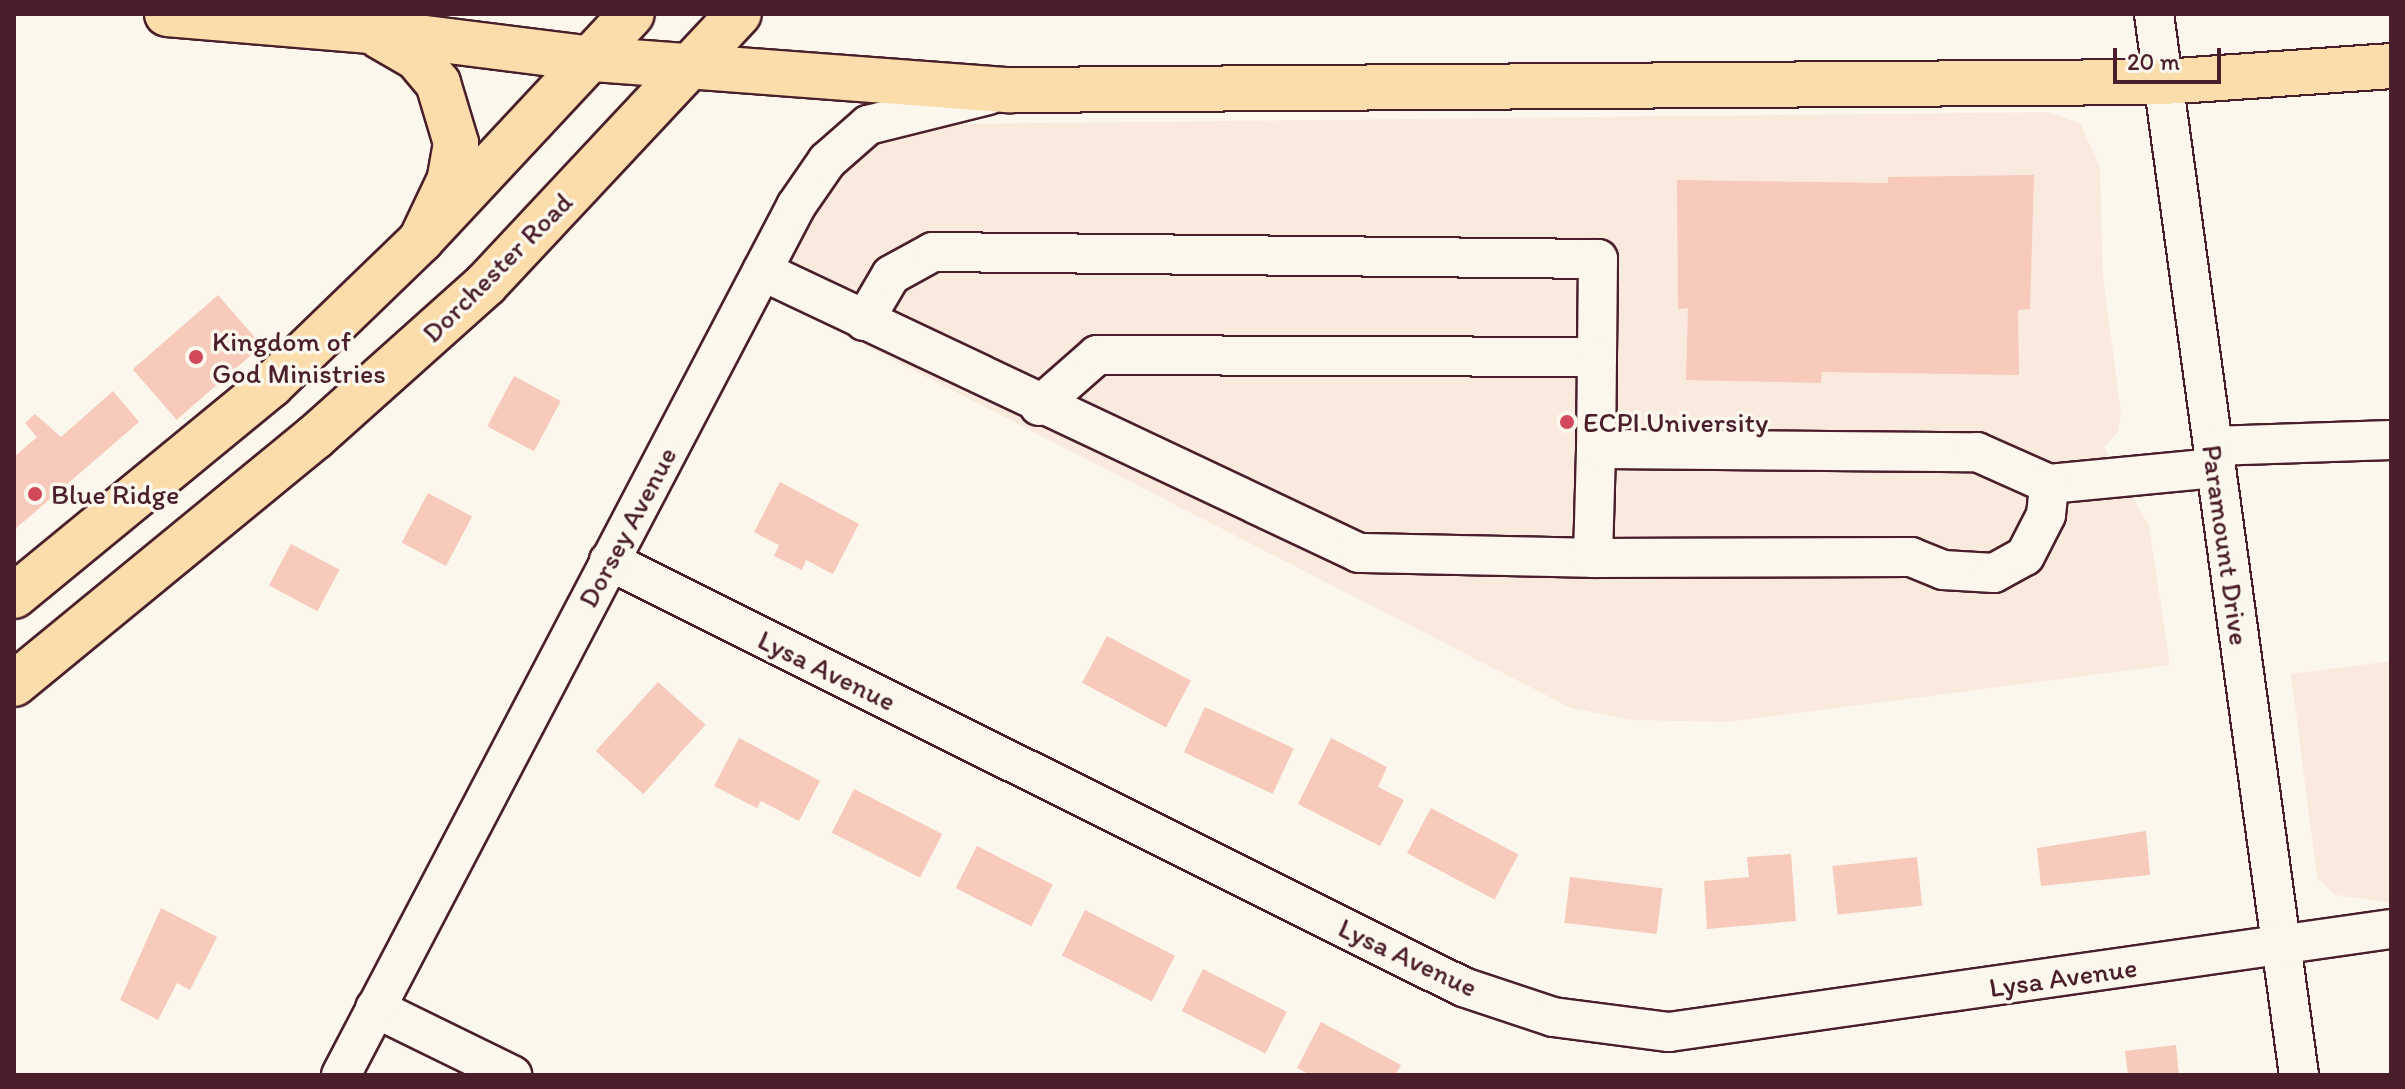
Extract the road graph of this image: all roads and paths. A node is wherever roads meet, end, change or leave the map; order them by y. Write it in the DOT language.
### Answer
graph roads {
  1 [pos="167,14"];
  2 [pos="632,14"];
  3 [pos="739,14"];
  4 [pos="2154,14"];
  5 [pos="370,31"];
  6 [pos="593,59"];
  7 [pos="695,65"];
  8 [pos="2391,66"];
  9 [pos="2163,82"];
  10 [pos="1010,90"];
  11 [pos="421,240"];
  12 [pos="762,271"];
  13 [pos="864,321"];
  14 [pos="1597,357"];
  15 [pos="1039,406"];
  16 [pos="2391,440"];
  17 [pos="1596,449"];
  18 [pos="2214,457"];
  19 [pos="2049,484"];
  20 [pos="1593,558"];
  21 [pos="609,561"];
  22 [pos="14,596"];
  23 [pos="14,684"];
  24 [pos="2391,929"];
  25 [pos="2281,946"];
  26 [pos="375,1008"];
  27 [pos="341,1075"];
  28 [pos="512,1075"];
  29 [pos="2299,1075"];
  1 -- 5 [label="main road"];
  2 -- 6 [label="main road"];
  3 -- 7 [label="main road, Dorchester Road"];
  4 -- 9 [label="street, Paramount Drive"];
  5 -- 6 [label="main road"];
  5 -- 11 [label="main road"];
  6 -- 7 [label="main road"];
  6 -- 11 [label="main road"];
  7 -- 10 [label="main road"];
  7 -- 23 [label="main road, Dorchester Road"];
  8 -- 9 [label="main road"];
  9 -- 10 [label="main road"];
  9 -- 18 [label="street, Paramount Drive"];
  10 -- 12 [label="street, Dorsey Avenue"];
  11 -- 22 [label="main road"];
  12 -- 13 [label="street"];
  12 -- 21 [label="street, Dorsey Avenue"];
  13 -- 14 [label="street"];
  13 -- 15 [label="street"];
  14 -- 15 [label="street"];
  14 -- 17 [label="street"];
  15 -- 20 [label="street"];
  16 -- 18 [label="street"];
  17 -- 19 [label="street"];
  17 -- 20 [label="street"];
  18 -- 19 [label="street"];
  18 -- 25 [label="street, Paramount Drive"];
  19 -- 20 [label="street"];
  21 -- 25 [label="street, Lysa Avenue"];
  21 -- 26 [label="street, Dorsey Avenue"];
  24 -- 25 [label="street, Lysa Avenue"];
  25 -- 29 [label="street, Paramount Drive"];
  26 -- 27 [label="street, Dorsey Avenue"];
  26 -- 28 [label="street"];
}
